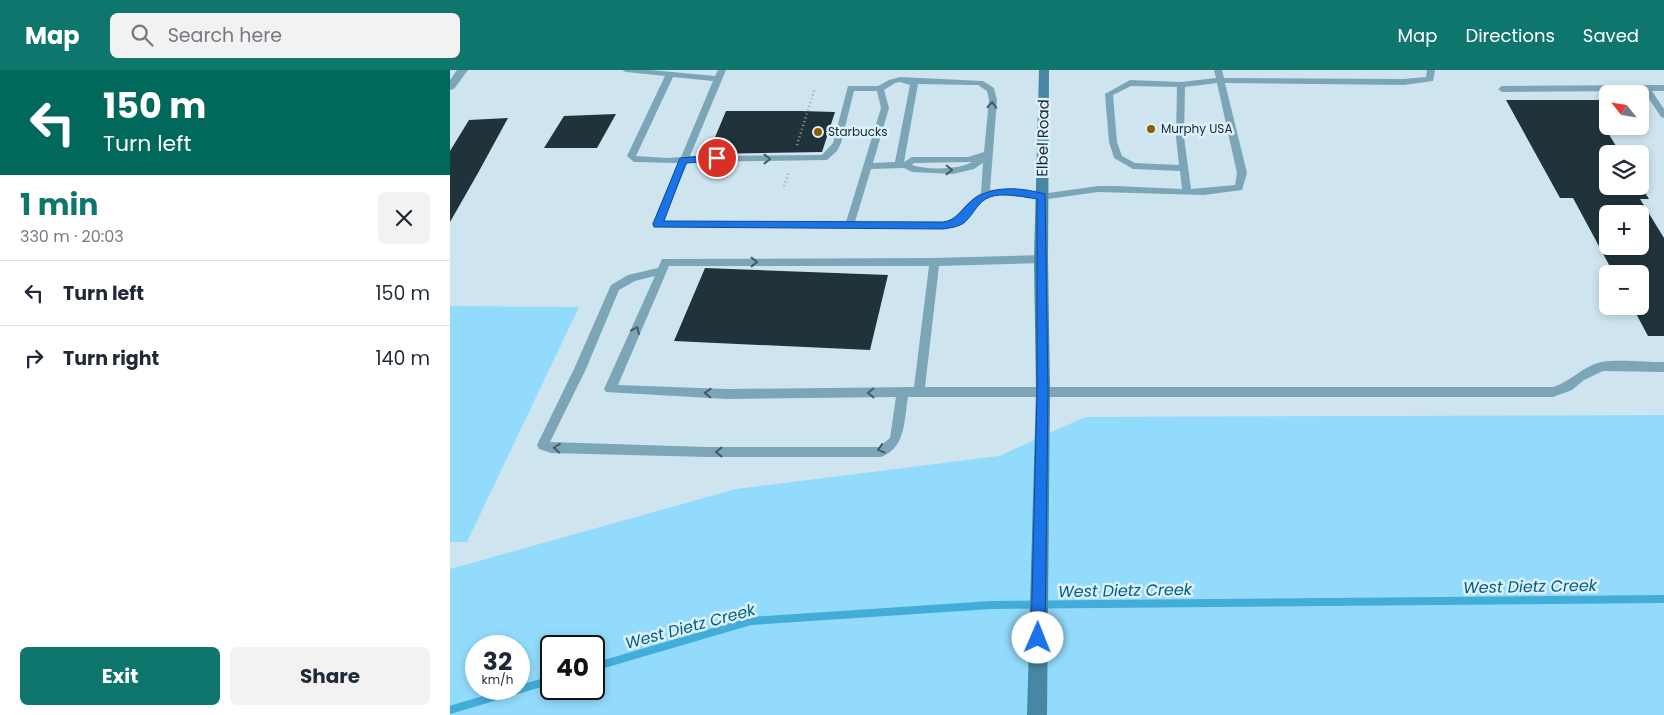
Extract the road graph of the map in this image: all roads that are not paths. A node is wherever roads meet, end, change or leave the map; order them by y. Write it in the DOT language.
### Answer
graph roads {
  1 [pos="463,70"];
  2 [pos="626,70"];
  3 [pos="1044,70"];
  4 [pos="1218,70"];
  5 [pos="1431,70"];
  6 [pos="670,74"];
  7 [pos="720,74"];
  8 [pos="1220,80"];
  9 [pos="910,81"];
  10 [pos="1181,85"];
  11 [pos="450,87"];
  12 [pos="1599,88"];
  13 [pos="1649,88"];
  14 [pos="1664,88"];
  15 [pos="880,89"];
  16 [pos="1502,89"];
  17 [pos="1649,92"];
  18 [pos="1664,115"];
  19 [pos="987,154"];
  20 [pos="683,160"];
  21 [pos="903,165"];
  22 [pos="868,166"];
  23 [pos="1184,168"];
  24 [pos="1188,192"];
  25 [pos="985,195"];
  26 [pos="1042,196"];
  27 [pos="849,226"];
  28 [pos="1041,259"];
  29 [pos="934,262"];
  30 [pos="662,272"];
  31 [pos="1664,367"];
  32 [pos="903,392"];
  33 [pos="920,392"];
  34 [pos="1042,392"];
  35 [pos="1037,715"];
  1 -- 11 [label="street"];
  2 -- 6 [label="lane"];
  3 -- 26 [label="street, Elbel Road"];
  4 -- 8 [label="lane"];
  5 -- 8 [label="lane"];
  6 -- 7 [label="lane"];
  6 -- 20 [label="lane"];
  7 -- 20 [label="lane"];
  8 -- 10 [label="lane"];
  8 -- 24 [label="lane"];
  9 -- 15 [label="lane"];
  19 -- 9 [label="lane, one-way"];
  9 -- 21 [label="lane"];
  10 -- 23 [label="lane"];
  10 -- 23 [label="lane"];
  12 -- 16 [label="lane"];
  13 -- 14 [label="lane"];
  20 -- 15 [label="lane, one-way"];
  15 -- 22 [label="lane"];
  17 -- 18 [label="lane"];
  21 -- 19 [label="lane, one-way"];
  19 -- 25 [label="lane"];
  20 -- 27 [label="lane"];
  21 -- 22 [label="lane"];
  22 -- 27 [label="lane"];
  23 -- 24 [label="lane"];
  24 -- 26 [label="lane"];
  25 -- 26 [label="lane"];
  25 -- 27 [label="lane"];
  26 -- 28 [label="street, Elbel Road"];
  28 -- 29 [label="lane"];
  28 -- 34 [label="street, Elbel Road"];
  30 -- 29 [label="lane, one-way"];
  29 -- 33 [label="lane"];
  32 -- 30 [label="lane, one-way"];
  32 -- 30 [label="lane, one-way"];
  31 -- 34 [label="lane"];
  32 -- 33 [label="lane"];
  33 -- 34 [label="lane"];
  34 -- 35 [label="street, Elbel Road"];
}
